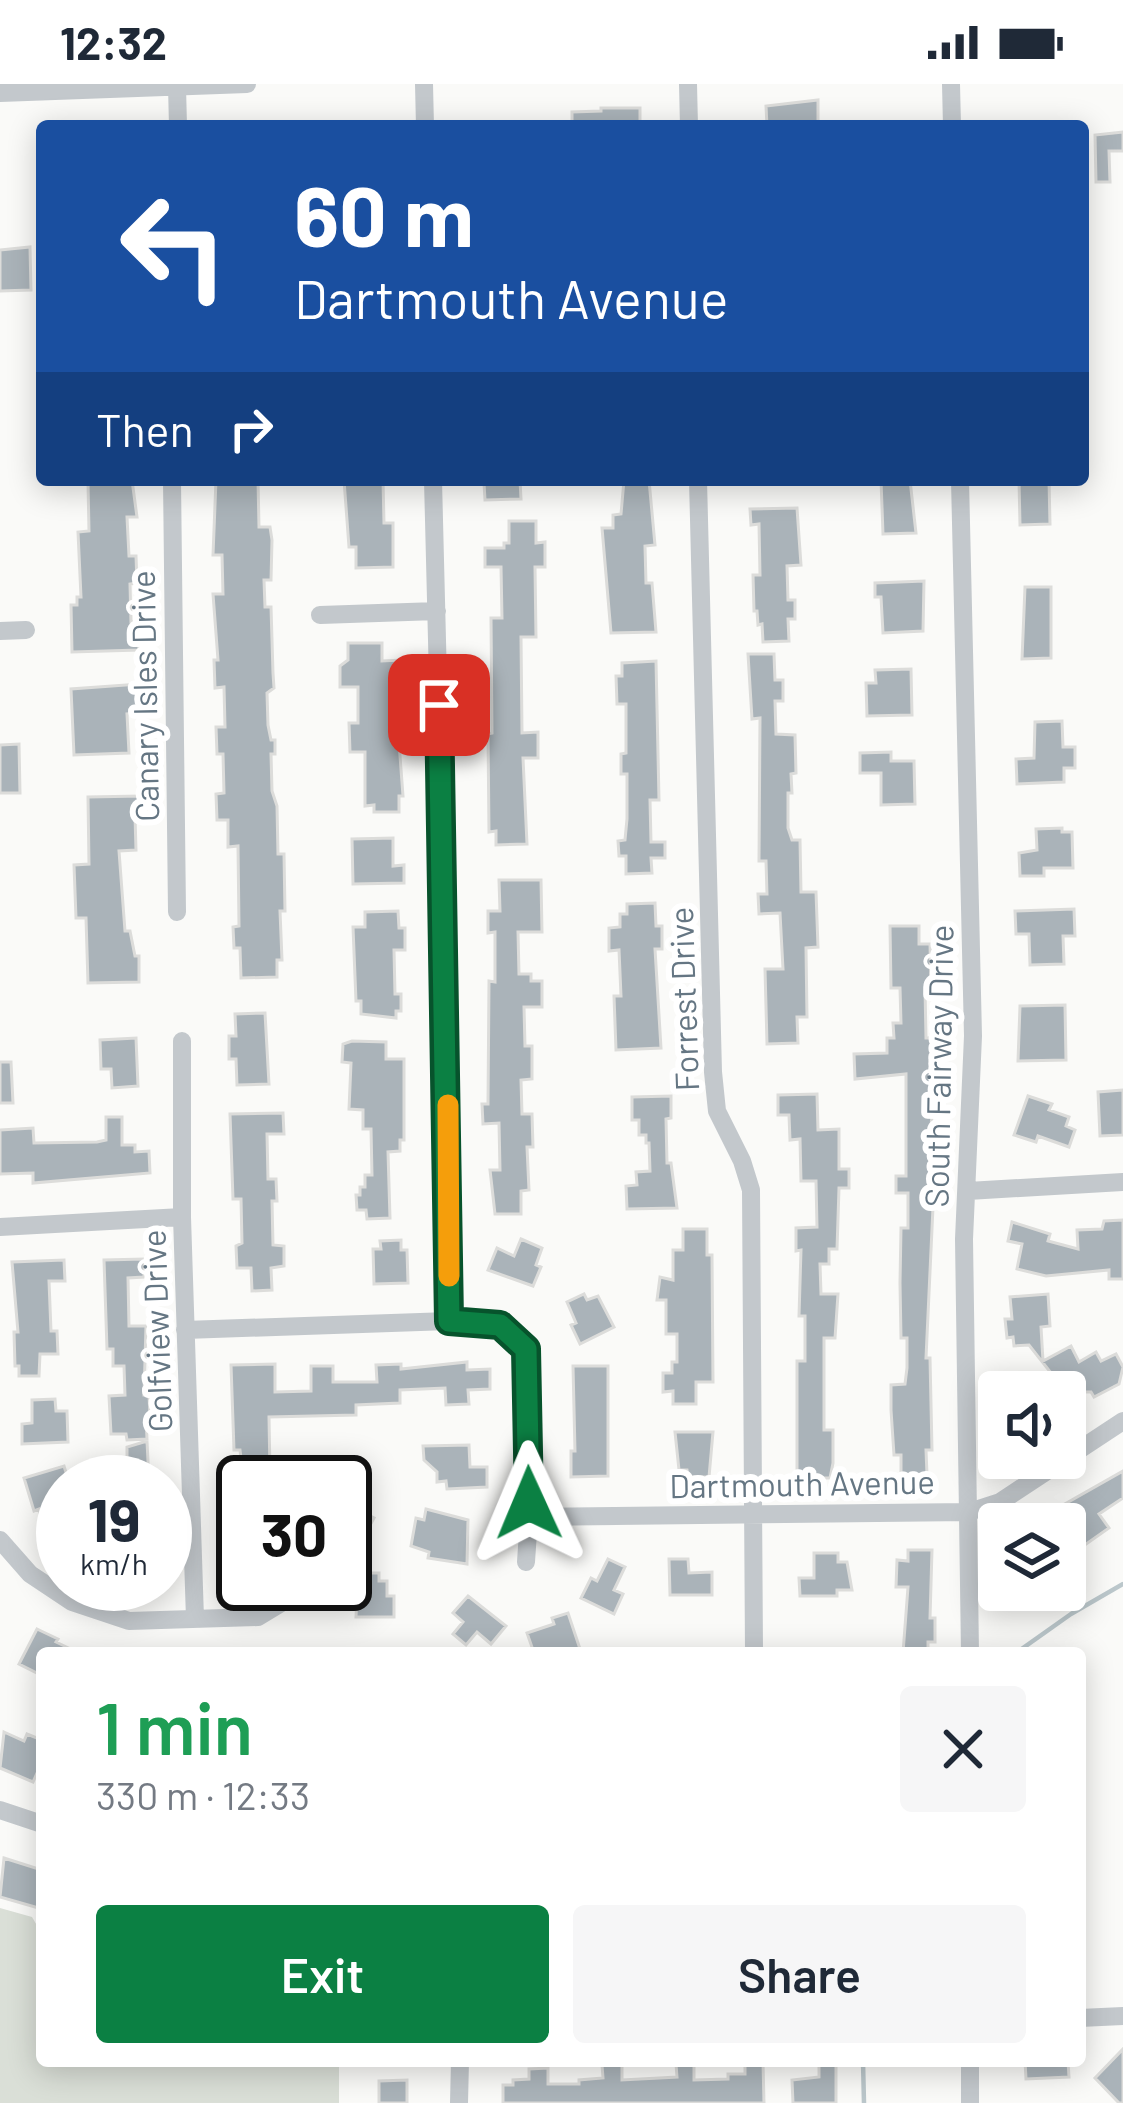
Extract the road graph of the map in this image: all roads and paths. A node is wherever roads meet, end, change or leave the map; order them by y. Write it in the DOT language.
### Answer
graph roads {
  1 [pos="247,84"];
  2 [pos="424,84"];
  3 [pos="688,84"];
  4 [pos="951,84"];
  5 [pos="177,86"];
  6 [pos="0,93"];
  7 [pos="178,120"];
  8 [pos="425,120"];
  9 [pos="689,120"];
  10 [pos="952,120"];
  11 [pos="172,486"];
  12 [pos="434,486"];
  13 [pos="698,486"];
  14 [pos="960,486"];
  15 [pos="437,611"];
  16 [pos="320,615"];
  17 [pos="26,630"];
  18 [pos="0,631"];
  19 [pos="177,912"];
  20 [pos="182,1041"];
  21 [pos="1123,1182"];
  22 [pos="968,1191"];
  23 [pos="182,1217"];
  24 [pos="0,1227"];
  25 [pos="449,1321"];
  26 [pos="185,1330"];
  27 [pos="1123,1421"];
  28 [pos="969,1511"];
  29 [pos="753,1514"];
  30 [pos="529,1517"];
  31 [pos="0,1540"];
  32 [pos="526,1562"];
  33 [pos="268,1611"];
  34 [pos="195,1619"];
  35 [pos="754,1647"];
  36 [pos="970,1647"];
  37 [pos="0,1810"];
  38 [pos="36,1822"];
  39 [pos="1123,2016"];
  40 [pos="1086,2018"];
  41 [pos="460,2067"];
  42 [pos="970,2067"];
  43 [pos="459,2103"];
  44 [pos="970,2103"];
  1 -- 5 [label="street"];
  2 -- 8 [label="street"];
  3 -- 9 [label="street"];
  4 -- 10 [label="street"];
  5 -- 6 [label="street"];
  5 -- 7 [label="street"];
  11 -- 19 [label="street, Canary Isles Drive"];
  12 -- 15 [label="street"];
  13 -- 29 [label="street, Forrest Drive"];
  14 -- 22 [label="street, South Fairway Drive"];
  15 -- 16 [label="street"];
  15 -- 25 [label="street"];
  17 -- 18 [label="street"];
  20 -- 23 [label="street, Golfview Drive"];
  21 -- 22 [label="street"];
  22 -- 28 [label="street, South Fairway Drive"];
  23 -- 24 [label="street"];
  23 -- 26 [label="street, Golfview Drive"];
  25 -- 26 [label="street"];
  25 -- 30 [label="street"];
  26 -- 34 [label="street, Golfview Drive"];
  27 -- 28 [label="street, Dartmouth Avenue"];
  28 -- 29 [label="street, Dartmouth Avenue"];
  28 -- 36 [label="street, South Fairway Drive"];
  29 -- 30 [label="street, Dartmouth Avenue"];
  29 -- 35 [label="street, Forrest Drive"];
  30 -- 32 [label="street"];
  31 -- 34 [label="street"];
  33 -- 34 [label="street"];
  37 -- 38 [label="street"];
  39 -- 40 [label="street"];
  41 -- 43 [label="street"];
  42 -- 44 [label="street"];
}
